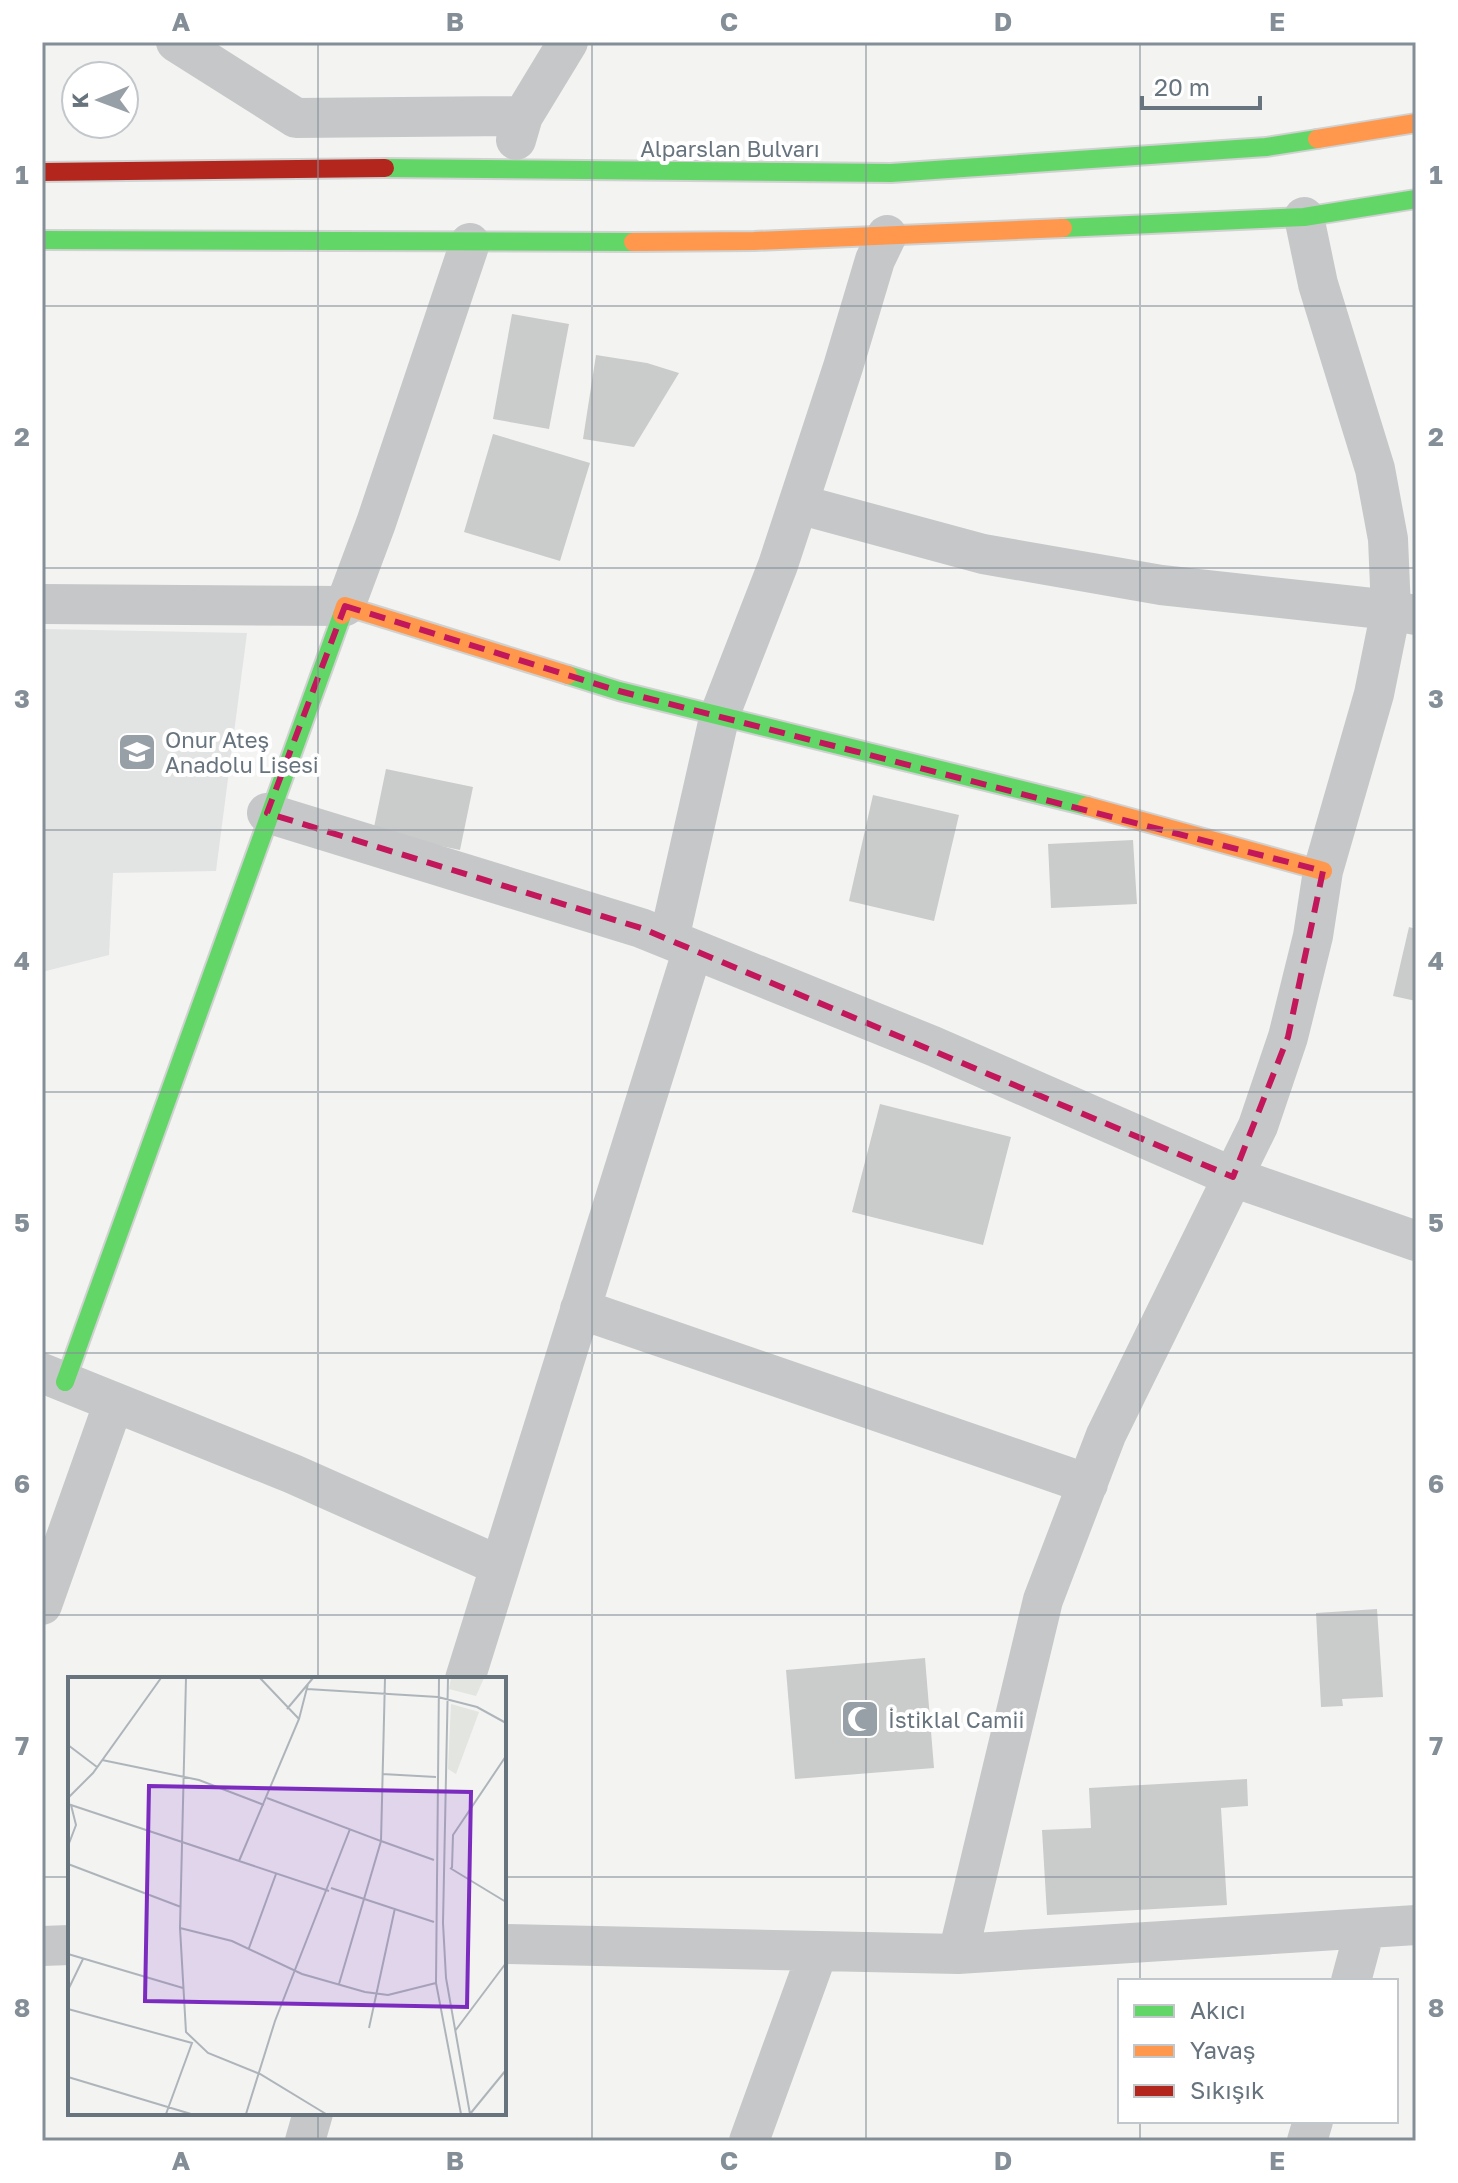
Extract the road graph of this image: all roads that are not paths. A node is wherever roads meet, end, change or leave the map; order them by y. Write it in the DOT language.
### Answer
graph roads {
  1 [pos="176,42"];
  2 [pos="568,42"];
  3 [pos="523,116"];
  4 [pos="296,118"];
  5 [pos="1416,123"];
  6 [pos="294,167"];
  7 [pos="507,171"];
  8 [pos="42,172"];
  9 [pos="1416,199"];
  10 [pos="1304,217"];
  11 [pos="887,235"];
  12 [pos="42,240"];
  13 [pos="470,243"];
  14 [pos="798,504"];
  15 [pos="42,604"];
  16 [pos="345,606"];
  17 [pos="1403,613"];
  18 [pos="720,714"];
  19 [pos="267,813"];
  20 [pos="1323,871"];
  21 [pos="681,944"];
  22 [pos="1233,1177"];
  23 [pos="1416,1241"];
  24 [pos="580,1309"];
  25 [pos="53,1378"];
  26 [pos="114,1402"];
  27 [pos="1088,1484"];
  28 [pos="500,1566"];
  29 [pos="42,1605"];
  30 [pos="466,1677"];
  31 [pos="1416,1925"];
  32 [pos="1365,1929"];
  33 [pos="506,1944"];
  34 [pos="68,1945"];
  35 [pos="42,1946"];
  36 [pos="818,1951"];
  37 [pos="958,1954"];
  38 [pos="1352,1979"];
  39 [pos="312,2115"];
  40 [pos="305,2141"];
  41 [pos="749,2141"];
  1 -- 4 [label="street"];
  2 -- 3 [label="street"];
  3 -- 4 [label="street"];
  3 -- 7 [label="street"];
  4 -- 6 [label="street"];
  5 -- 7 [label="main road, Alparslan Bulvarı"];
  6 -- 7 [label="main road, Alparslan Bulvarı"];
  6 -- 8 [label="main road, Alparslan Bulvarı"];
  9 -- 10 [label="main road"];
  10 -- 11 [label="main road"];
  10 -- 17 [label="street"];
  11 -- 13 [label="main road"];
  11 -- 14 [label="street"];
  12 -- 13 [label="main road"];
  13 -- 16 [label="street"];
  14 -- 17 [label="street"];
  14 -- 18 [label="street"];
  15 -- 16 [label="street"];
  16 -- 18 [label="main road"];
  16 -- 19 [label="main road"];
  17 -- 20 [label="street"];
  18 -- 20 [label="main road"];
  18 -- 21 [label="street"];
  19 -- 21 [label="street"];
  19 -- 25 [label="main road"];
  20 -- 22 [label="street"];
  21 -- 22 [label="street"];
  21 -- 24 [label="street"];
  22 -- 23 [label="street"];
  22 -- 27 [label="street"];
  24 -- 27 [label="street"];
  24 -- 28 [label="street"];
  25 -- 26 [label="street"];
  26 -- 28 [label="street"];
  26 -- 29 [label="street"];
  27 -- 37 [label="street"];
  28 -- 30 [label="street"];
  31 -- 32 [label="street"];
  32 -- 37 [label="street"];
  32 -- 38 [label="street"];
  33 -- 36 [label="street"];
  34 -- 35 [label="street"];
  36 -- 37 [label="street"];
  36 -- 41 [label="street"];
  39 -- 40 [label="street"];
}
